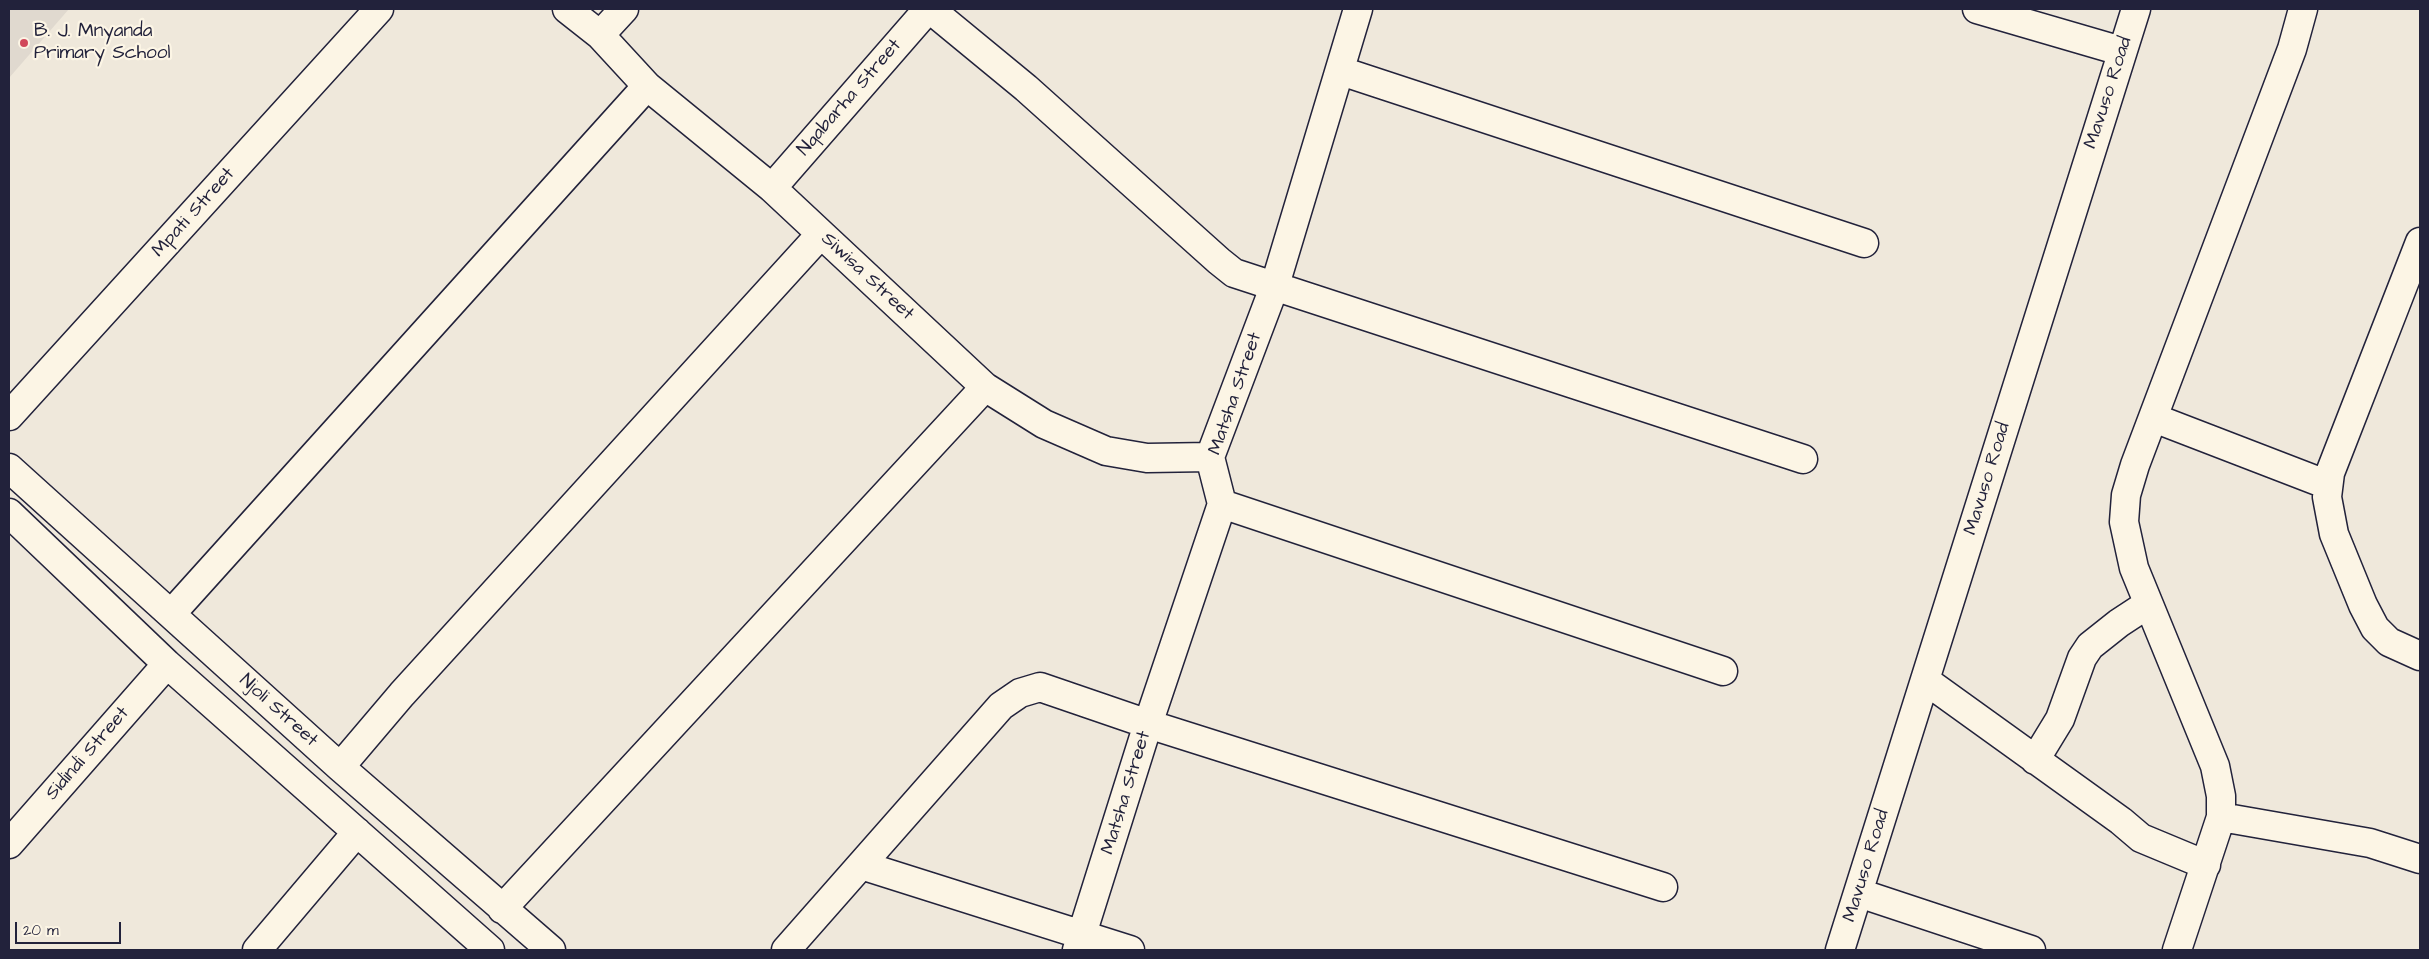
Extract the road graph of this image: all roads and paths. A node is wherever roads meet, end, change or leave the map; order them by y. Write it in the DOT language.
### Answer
graph roads {
  1 [pos="379,9"];
  2 [pos="567,9"];
  3 [pos="624,9"];
  4 [pos="929,9"];
  5 [pos="1358,9"];
  6 [pos="1981,9"];
  7 [pos="2136,9"];
  8 [pos="2303,9"];
  9 [pos="600,36"];
  10 [pos="2121,51"];
  11 [pos="1341,71"];
  12 [pos="647,86"];
  13 [pos="772,188"];
  14 [pos="820,235"];
  15 [pos="2420,242"];
  16 [pos="1864,243"];
  17 [pos="1275,285"];
  18 [pos="985,387"];
  19 [pos="9,416"];
  20 [pos="2154,418"];
  21 [pos="1210,457"];
  22 [pos="1803,458"];
  23 [pos="9,468"];
  24 [pos="2328,485"];
  25 [pos="1222,504"];
  26 [pos="9,513"];
  27 [pos="2148,604"];
  28 [pos="171,614"];
  29 [pos="2420,656"];
  30 [pos="167,664"];
  31 [pos="1723,671"];
  32 [pos="1925,680"];
  33 [pos="1148,724"];
  34 [pos="2035,760"];
  35 [pos="340,767"];
  36 [pos="2221,816"];
  37 [pos="357,832"];
  38 [pos="9,844"];
  39 [pos="2420,859"];
  40 [pos="861,865"];
  41 [pos="2206,865"];
  42 [pos="1663,887"];
  43 [pos="1859,893"];
  44 [pos="502,909"];
  45 [pos="1080,942"];
  46 [pos="257,950"];
  47 [pos="490,950"];
  48 [pos="551,950"];
  49 [pos="786,950"];
  50 [pos="1130,950"];
  51 [pos="1840,950"];
  52 [pos="2031,950"];
  53 [pos="2177,950"];
  1 -- 19 [label="street, Mpati Street"];
  2 -- 9 [label="street, Siwisa Street"];
  3 -- 9 [label="street"];
  4 -- 13 [label="street, Nqabarha Street"];
  4 -- 17 [label="street"];
  5 -- 11 [label="street, Matsha Street"];
  6 -- 10 [label="street"];
  7 -- 10 [label="street, Mavuso Road"];
  8 -- 20 [label="street"];
  9 -- 12 [label="street, Siwisa Street"];
  10 -- 32 [label="street, Mavuso Road"];
  11 -- 16 [label="street"];
  11 -- 17 [label="street, Matsha Street"];
  12 -- 13 [label="street, Siwisa Street"];
  12 -- 28 [label="street"];
  13 -- 14 [label="street, Siwisa Street"];
  14 -- 18 [label="street, Siwisa Street"];
  14 -- 35 [label="street"];
  15 -- 24 [label="street"];
  17 -- 21 [label="street, Matsha Street"];
  17 -- 22 [label="street"];
  18 -- 21 [label="street, Siwisa Street"];
  18 -- 44 [label="street"];
  20 -- 24 [label="street"];
  20 -- 27 [label="street"];
  21 -- 25 [label="street, Matsha Street"];
  23 -- 28 [label="street, Njoli Street"];
  24 -- 29 [label="street"];
  25 -- 31 [label="street"];
  25 -- 33 [label="street, Matsha Street"];
  26 -- 30 [label="street, Njoli Street"];
  27 -- 34 [label="street"];
  27 -- 36 [label="street"];
  28 -- 35 [label="street, Njoli Street"];
  30 -- 37 [label="street, Njoli Street"];
  30 -- 38 [label="street, Sidindi Street"];
  32 -- 34 [label="street"];
  32 -- 43 [label="street, Mavuso Road"];
  33 -- 40 [label="street"];
  33 -- 42 [label="street"];
  33 -- 45 [label="street, Matsha Street"];
  34 -- 41 [label="street"];
  35 -- 44 [label="street, Njoli Street"];
  36 -- 39 [label="street"];
  36 -- 41 [label="street"];
  37 -- 46 [label="street"];
  37 -- 47 [label="street, Njoli Street"];
  40 -- 45 [label="street"];
  40 -- 49 [label="street"];
  41 -- 53 [label="street"];
  43 -- 51 [label="street, Mavuso Road"];
  43 -- 52 [label="street"];
  44 -- 48 [label="street, Njoli Street"];
  45 -- 50 [label="street"];
}
